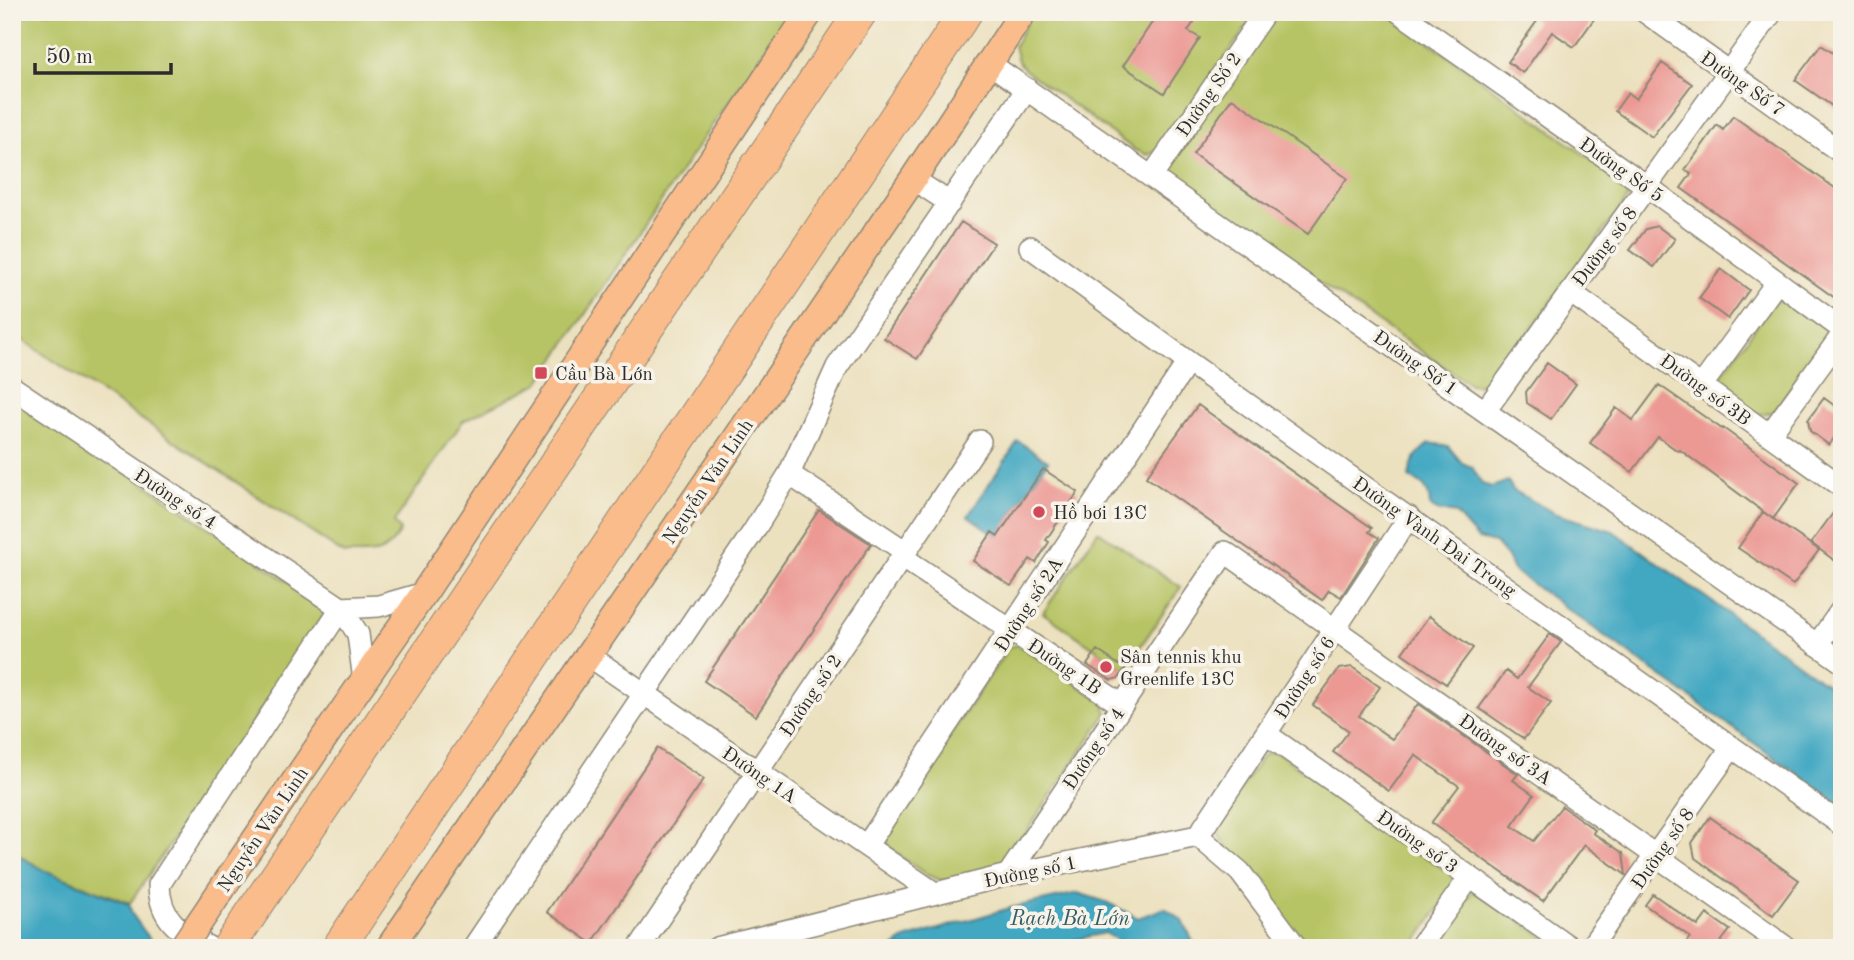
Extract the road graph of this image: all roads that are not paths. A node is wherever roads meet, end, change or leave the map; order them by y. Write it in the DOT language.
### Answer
graph roads {
  1 [pos="810,12"];
  2 [pos="861,12"];
  3 [pos="966,12"];
  4 [pos="1023,12"];
  5 [pos="1265,12"];
  6 [pos="1399,12"];
  7 [pos="1644,12"];
  8 [pos="1772,12"];
  9 [pos="989,63"];
  10 [pos="1729,72"];
  11 [pos="1027,89"];
  12 [pos="1842,153"];
  13 [pos="1152,176"];
  14 [pos="913,179"];
  15 [pos="1648,187"];
  16 [pos="950,203"];
  17 [pos="674,218"];
  18 [pos="708,241"];
  19 [pos="1030,247"];
  20 [pos="1777,282"];
  21 [pos="1570,292"];
  22 [pos="1842,329"];
  23 [pos="1842,335"];
  24 [pos="1188,362"];
  25 [pos="1702,385"];
  26 [pos="12,387"];
  27 [pos="1485,411"];
  28 [pos="1770,434"];
  29 [pos="980,441"];
  30 [pos="789,474"];
  31 [pos="1842,486"];
  32 [pos="1409,517"];
  33 [pos="1225,552"];
  34 [pos="904,554"];
  35 [pos="424,593"];
  36 [pos="341,608"];
  37 [pos="1842,608"];
  38 [pos="1335,629"];
  39 [pos="1012,630"];
  40 [pos="1816,645"];
  41 [pos="588,655"];
  42 [pos="1842,663"];
  43 [pos="364,681"];
  44 [pos="644,694"];
  45 [pos="1122,705"];
  46 [pos="1266,734"];
  47 [pos="1732,747"];
  48 [pos="758,772"];
  49 [pos="1842,825"];
  50 [pos="1198,836"];
  51 [pos="867,845"];
  52 [pos="1657,855"];
  53 [pos="1008,874"];
  54 [pos="1470,877"];
  55 [pos="933,892"];
  56 [pos="182,948"];
  57 [pos="210,948"];
  58 [pos="228,948"];
  59 [pos="338,948"];
  60 [pos="389,948"];
  61 [pos="473,948"];
  62 [pos="639,948"];
  63 [pos="717,948"];
  64 [pos="1297,948"];
  65 [pos="1419,948"];
  66 [pos="1571,948"];
  67 [pos="1590,948"];
  68 [pos="1787,948"];
  1 -- 17 [label="main road, Nguyễn Văn Linh"];
  2 -- 18 [label="highway, Nguyễn Văn Linh"];
  3 -- 59 [label="highway"];
  4 -- 9 [label="main road, Nguyễn Văn Linh"];
  5 -- 13 [label="street, Đường Số 2"];
  6 -- 15 [label="street, Đường Số 5"];
  7 -- 10 [label="street, Đường Số 7"];
  8 -- 10 [label="street, Đường số 8"];
  9 -- 11 [label="street, Đường Số 1"];
  9 -- 14 [label="main road, Nguyễn Văn Linh"];
  10 -- 12 [label="street, Đường Số 7"];
  10 -- 15 [label="street, Đường số 8"];
  11 -- 13 [label="street, Đường Số 1"];
  11 -- 16 [label="street"];
  13 -- 27 [label="street, Đường Số 1"];
  14 -- 16 [label="street"];
  14 -- 41 [label="main road, Nguyễn Văn Linh"];
  15 -- 20 [label="street, Đường Số 5"];
  15 -- 21 [label="street, Đường số 8"];
  16 -- 30 [label="street"];
  17 -- 18 [label="main road"];
  17 -- 35 [label="main road, Nguyễn Văn Linh"];
  18 -- 58 [label="highway, Nguyễn Văn Linh"];
  19 -- 24 [label="street, Đường Vành Đai Trong"];
  20 -- 22 [label="street, Đường Số 5"];
  20 -- 25 [label="street"];
  21 -- 25 [label="street, Đường số 3B"];
  21 -- 27 [label="street, Đường số 8"];
  23 -- 28 [label="street"];
  24 -- 32 [label="street, Đường Vành Đai Trong"];
  24 -- 39 [label="street, Đường số 2A"];
  25 -- 28 [label="street, Đường số 3B"];
  26 -- 36 [label="street, Đường số 4"];
  27 -- 40 [label="street, Đường Số 1"];
  28 -- 31 [label="street, Đường số 3B"];
  29 -- 34 [label="street, Đường số 2"];
  30 -- 34 [label="street, Đường 1B"];
  30 -- 44 [label="street"];
  32 -- 38 [label="street, Đường số 6"];
  32 -- 47 [label="street, Đường Vành Đai Trong"];
  33 -- 38 [label="street, Đường số 3A"];
  33 -- 45 [label="street, Đường số 4"];
  34 -- 39 [label="street, Đường 1B"];
  34 -- 48 [label="street, Đường số 2"];
  35 -- 36 [label="street"];
  35 -- 43 [label="main road, Nguyễn Văn Linh"];
  36 -- 43 [label="street, Đường số 4"];
  36 -- 57 [label="street"];
  37 -- 40 [label="street"];
  38 -- 46 [label="street, Đường số 6"];
  38 -- 52 [label="street, Đường số 3A"];
  39 -- 45 [label="street, Đường 1B"];
  39 -- 51 [label="street, Đường số 2A"];
  40 -- 42 [label="street, Đường Số 1"];
  41 -- 44 [label="street, Đường 1A"];
  41 -- 60 [label="main road, Nguyễn Văn Linh"];
  43 -- 56 [label="main road, Nguyễn Văn Linh, bridge"];
  44 -- 48 [label="street, Đường 1A"];
  44 -- 61 [label="street"];
  45 -- 53 [label="street, Đường số 4"];
  46 -- 50 [label="street, Đường số 6"];
  46 -- 54 [label="street, Đường số 3"];
  47 -- 49 [label="street, Đường Vành Đai Trong"];
  47 -- 52 [label="street, Đường số 8"];
  48 -- 51 [label="street, Đường 1A"];
  48 -- 62 [label="street, Đường số 2"];
  50 -- 53 [label="street, Đường số 1"];
  50 -- 64 [label="street"];
  51 -- 55 [label="street, Đường 1A"];
  52 -- 67 [label="street, Đường số 8"];
  52 -- 68 [label="street, Đường số 3A"];
  53 -- 55 [label="street, Đường số 1"];
  54 -- 65 [label="street"];
  54 -- 66 [label="street, Đường số 3"];
  55 -- 63 [label="street, Đường số 1"];
}
